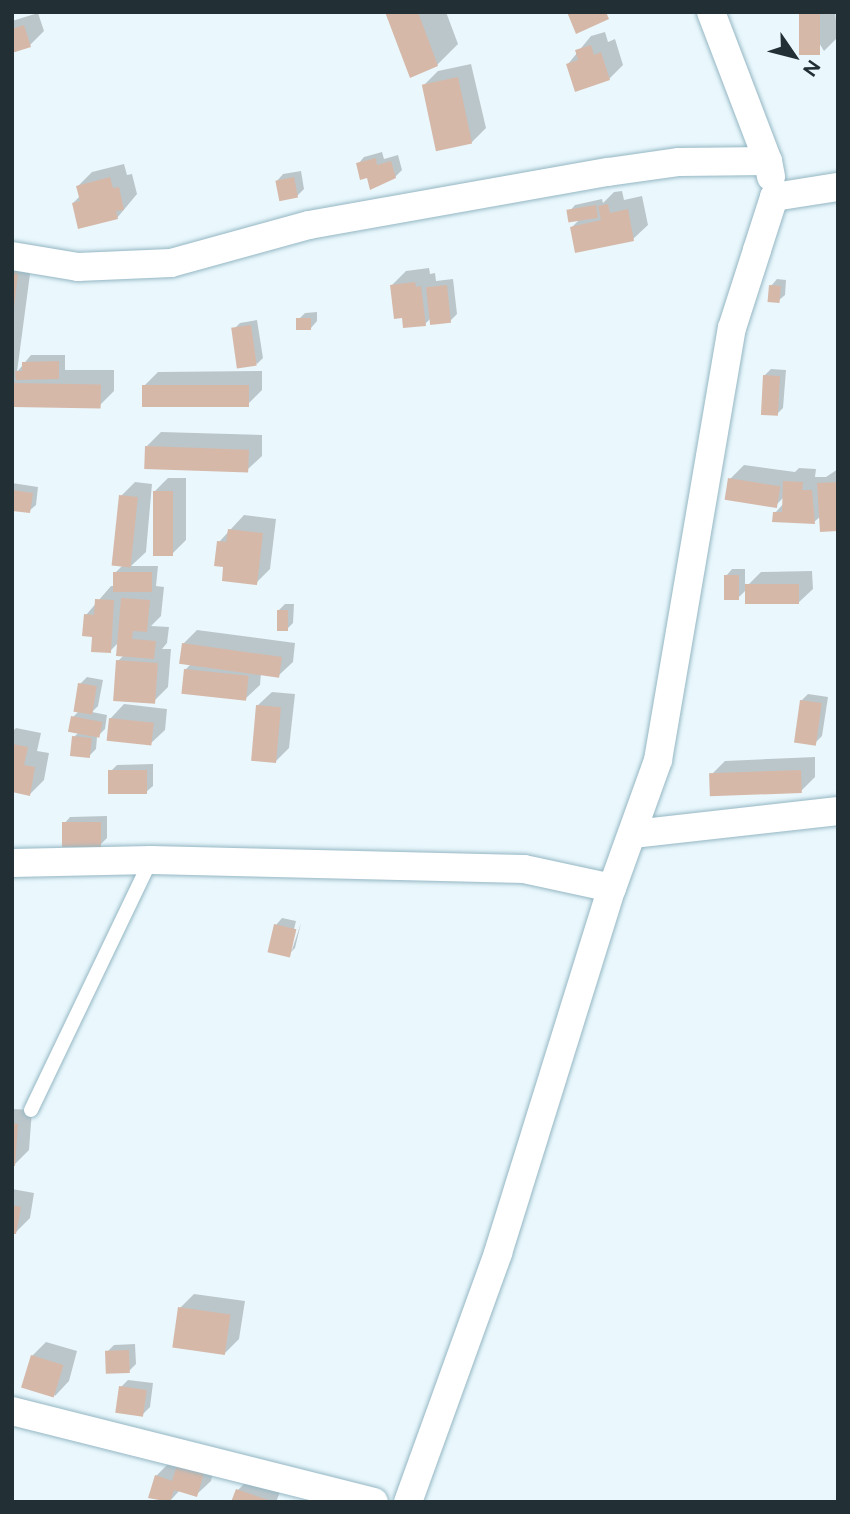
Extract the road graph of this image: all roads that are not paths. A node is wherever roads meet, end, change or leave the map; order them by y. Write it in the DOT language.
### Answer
graph roads {
  1 [pos="711,12"];
  2 [pos="768,161"];
  3 [pos="838,187"];
  4 [pos="774,197"];
  5 [pos="12,256"];
  6 [pos="838,811"];
  7 [pos="633,834"];
  8 [pos="151,860"];
  9 [pos="12,863"];
  10 [pos="612,888"];
  11 [pos="31,1110"];
  12 [pos="12,1411"];
  13 [pos="374,1502"];
  14 [pos="408,1502"];
  1 -- 2 [label="street"];
  2 -- 4 [label="street"];
  2 -- 5 [label="street"];
  3 -- 4 [label="street"];
  4 -- 7 [label="street"];
  6 -- 7 [label="street"];
  7 -- 10 [label="street"];
  8 -- 9 [label="street"];
  8 -- 10 [label="street"];
  8 -- 11 [label="lane"];
  10 -- 14 [label="street"];
  12 -- 13 [label="street"];
}
